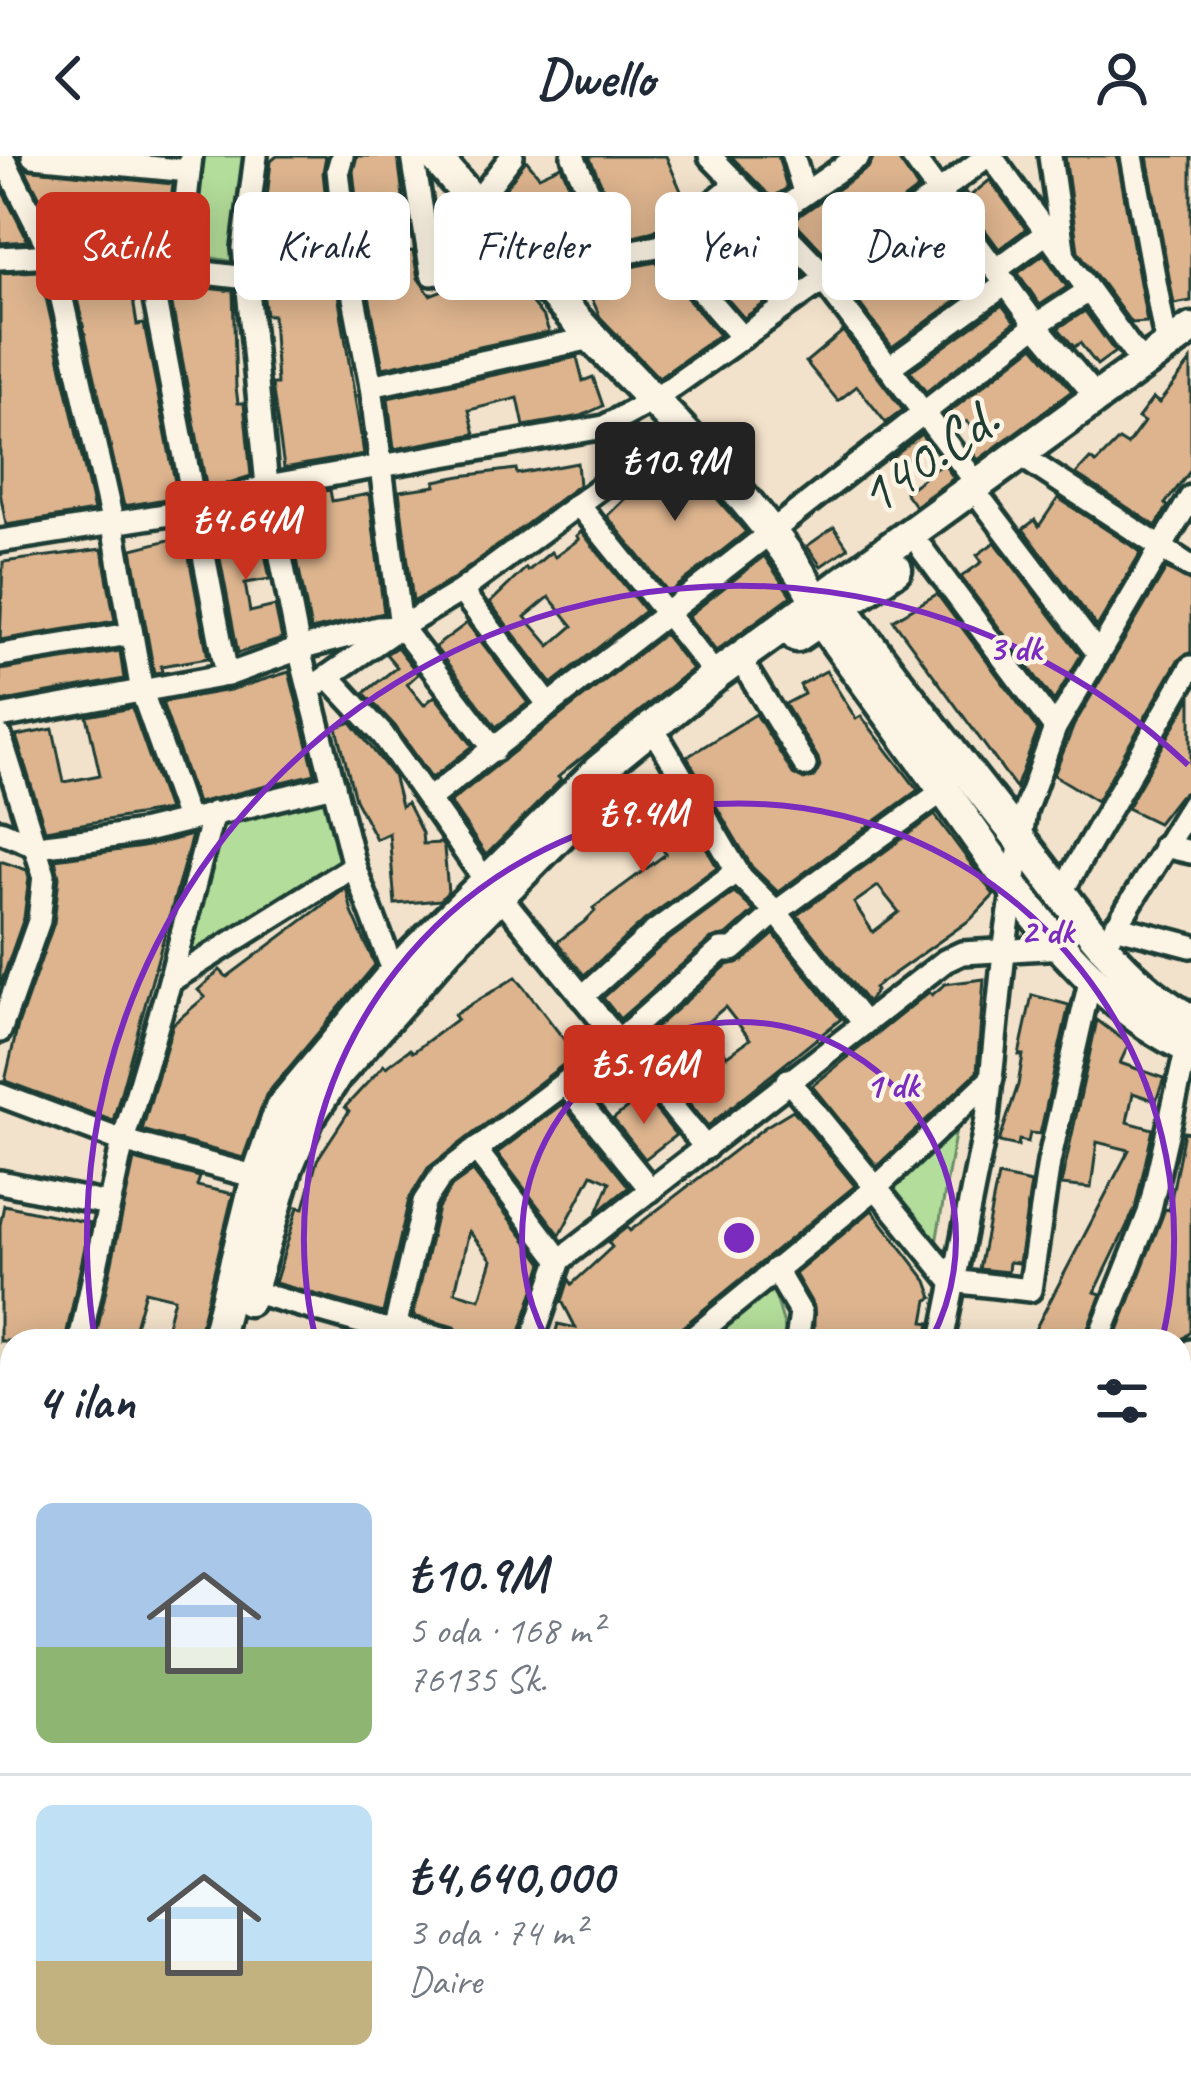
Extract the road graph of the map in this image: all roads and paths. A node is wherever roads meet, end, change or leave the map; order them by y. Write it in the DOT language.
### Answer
graph roads {
  1 [pos="2,156"];
  2 [pos="33,156"];
  3 [pos="256,156"];
  4 [pos="342,156"];
  5 [pos="413,156"];
  6 [pos="434,156"];
  7 [pos="512,156"];
  8 [pos="573,156"];
  9 [pos="710,156"];
  10 [pos="794,156"];
  11 [pos="859,156"];
  12 [pos="912,156"];
  13 [pos="1020,156"];
  14 [pos="1050,156"];
  15 [pos="1132,156"];
  16 [pos="991,158"];
  17 [pos="190,164"];
  18 [pos="737,183"];
  19 [pos="251,192"];
  20 [pos="340,192"];
  21 [pos="466,192"];
  22 [pos="484,192"];
  23 [pos="589,192"];
  24 [pos="726,192"];
  25 [pos="746,192"];
  26 [pos="804,192"];
  27 [pos="939,192"];
  28 [pos="944,192"];
  29 [pos="798,196"];
  30 [pos="36,223"];
  31 [pos="1046,234"];
  32 [pos="798,247"];
  33 [pos="985,255"];
  34 [pos="36,256"];
  35 [pos="0,257"];
  36 [pos="1065,260"];
  37 [pos="434,273"];
  38 [pos="822,276"];
  39 [pos="1001,277"];
  40 [pos="822,281"];
  41 [pos="1088,291"];
  42 [pos="62,300"];
  43 [pos="155,300"];
  44 [pos="249,300"];
  45 [pos="354,300"];
  46 [pos="559,300"];
  47 [pos="709,300"];
  48 [pos="840,300"];
  49 [pos="1036,325"];
  50 [pos="592,338"];
  51 [pos="742,338"];
  52 [pos="1167,347"];
  53 [pos="891,366"];
  54 [pos="371,386"];
  55 [pos="655,399"];
  56 [pos="1099,400"];
  57 [pos="922,413"];
  58 [pos="681,428"];
  59 [pos="1032,463"];
  60 [pos="382,467"];
  61 [pos="267,486"];
  62 [pos="981,494"];
  63 [pos="1191,497"];
  64 [pos="578,504"];
  65 [pos="196,510"];
  66 [pos="113,525"];
  67 [pos="769,533"];
  68 [pos="1,534"];
  69 [pos="922,548"];
  70 [pos="1158,548"];
  71 [pos="1191,567"];
  72 [pos="895,569"];
  73 [pos="461,591"];
  74 [pos="827,610"];
  75 [pos="664,614"];
  76 [pos="401,627"];
  77 [pos="130,634"];
  78 [pos="299,649"];
  79 [pos="1097,652"];
  80 [pos="0,655"];
  81 [pos="867,663"];
  82 [pos="744,666"];
  83 [pos="1191,667"];
  84 [pos="227,675"];
  85 [pos="319,683"];
  86 [pos="142,692"];
  87 [pos="549,705"];
  88 [pos="0,717"];
  89 [pos="1055,728"];
  90 [pos="0,736"];
  91 [pos="660,740"];
  92 [pos="495,750"];
  93 [pos="805,765"];
  94 [pos="334,785"];
  95 [pos="944,790"];
  96 [pos="429,799"];
  97 [pos="1191,805"];
  98 [pos="214,813"];
  99 [pos="187,819"];
  100 [pos="0,831"];
  101 [pos="1021,841"];
  102 [pos="37,846"];
  103 [pos="1164,846"];
  104 [pos="1191,852"];
  105 [pos="354,866"];
  106 [pos="737,871"];
  107 [pos="493,888"];
  108 [pos="1014,890"];
  109 [pos="1061,893"];
  110 [pos="776,912"];
  111 [pos="1109,937"];
  112 [pos="1191,946"];
  113 [pos="1063,947"];
  114 [pos="1004,952"];
  115 [pos="394,973"];
  116 [pos="1091,977"];
  117 [pos="170,981"];
  118 [pos="582,997"];
  119 [pos="864,1023"];
  120 [pos="0,1031"];
  121 [pos="1190,1039"];
  122 [pos="616,1041"];
  123 [pos="992,1078"];
  124 [pos="788,1080"];
  125 [pos="565,1084"];
  126 [pos="0,1095"];
  127 [pos="123,1141"];
  128 [pos="706,1148"];
  129 [pos="476,1150"];
  130 [pos="257,1177"];
  131 [pos="1,1185"];
  132 [pos="878,1187"];
  133 [pos="651,1190"];
  134 [pos="108,1204"];
  135 [pos="560,1260"];
  136 [pos="775,1269"];
  137 [pos="952,1281"];
  138 [pos="250,1291"];
  139 [pos="82,1329"];
  140 [pos="219,1329"];
  141 [pos="240,1329"];
  142 [pos="380,1329"];
  143 [pos="395,1329"];
  144 [pos="536,1329"];
  145 [pos="703,1329"];
  146 [pos="799,1329"];
  147 [pos="944,1329"];
  148 [pos="1103,1329"];
  1 -- 30 [label="street"];
  2 -- 17 [label="street"];
  3 -- 19 [label="street"];
  4 -- 20 [label="street"];
  5 -- 37 [label="street"];
  6 -- 21 [label="main road"];
  7 -- 22 [label="street"];
  8 -- 23 [label="street"];
  9 -- 18 [label="street"];
  10 -- 26 [label="street"];
  11 -- 26 [label="street"];
  12 -- 27 [label="street"];
  13 -- 16 [label="street"];
  14 -- 36 [label="street"];
  15 -- 52 [label="street"];
  16 -- 28 [label="street"];
  16 -- 31 [label="street"];
  18 -- 24 [label="street"];
  18 -- 25 [label="street"];
  26 -- 29 [label="street"];
  31 -- 36 [label="street"];
  31 -- 39 [label="street"];
  32 -- 38 [label="street"];
  33 -- 39 [label="street"];
  34 -- 35 [label="street"];
  36 -- 41 [label="street"];
  39 -- 49 [label="street"];
  39 -- 53 [label="street"];
  40 -- 51 [label="street"];
  41 -- 49 [label="street"];
  41 -- 52 [label="street"];
  42 -- 66 [label="street"];
  43 -- 65 [label="street"];
  44 -- 61 [label="street"];
  45 -- 54 [label="street"];
  46 -- 50 [label="main road"];
  47 -- 51 [label="street"];
  48 -- 53 [label="street"];
  49 -- 56 [label="street"];
  49 -- 57 [label="street"];
  50 -- 54 [label="street"];
  50 -- 55 [label="main road"];
  51 -- 55 [label="street"];
  52 -- 56 [label="main road, 140.Cd."];
  53 -- 57 [label="street"];
  54 -- 60 [label="street"];
  55 -- 58 [label="main road"];
  55 -- 60 [label="street"];
  56 -- 59 [label="main road, 140.Cd."];
  56 -- 62 [label="main road, 140.Cd."];
  57 -- 62 [label="street"];
  57 -- 67 [label="street"];
  58 -- 64 [label="street"];
  58 -- 67 [label="main road"];
  59 -- 62 [label="main road, 140.Cd."];
  59 -- 70 [label="street"];
  60 -- 61 [label="street"];
  60 -- 76 [label="street"];
  61 -- 65 [label="street"];
  61 -- 78 [label="street"];
  62 -- 69 [label="main road, 140.Cd."];
  62 -- 74 [label="main road, 140.Cd."];
  62 -- 79 [label="street"];
  63 -- 70 [label="street"];
  64 -- 73 [label="street"];
  64 -- 75 [label="street"];
  65 -- 66 [label="street"];
  65 -- 84 [label="street"];
  66 -- 68 [label="street"];
  66 -- 77 [label="street"];
  67 -- 74 [label="main road"];
  67 -- 75 [label="street"];
  69 -- 72 [label="main road, 140.Cd."];
  69 -- 89 [label="street"];
  70 -- 71 [label="street"];
  70 -- 79 [label="street"];
  72 -- 74 [label="main road, 140.Cd."];
  72 -- 81 [label="main road"];
  73 -- 76 [label="street"];
  73 -- 87 [label="street"];
  74 -- 81 [label="main road"];
  74 -- 82 [label="main road"];
  74 -- 82 [label="main road"];
  75 -- 82 [label="street"];
  75 -- 87 [label="street"];
  76 -- 78 [label="street"];
  76 -- 85 [label="street"];
  76 -- 92 [label="street"];
  77 -- 80 [label="street"];
  77 -- 86 [label="street"];
  78 -- 84 [label="street"];
  78 -- 85 [label="street"];
  79 -- 89 [label="street"];
  81 -- 82 [label="main road"];
  81 -- 95 [label="main road"];
  81 -- 101 [label="main road"];
  82 -- 91 [label="main road"];
  82 -- 93 [label="street"];
  82 -- 107 [label="main road"];
  83 -- 109 [label="street"];
  84 -- 86 [label="street"];
  85 -- 94 [label="street"];
  85 -- 96 [label="street"];
  86 -- 88 [label="street"];
  86 -- 99 [label="street"];
  87 -- 92 [label="street"];
  89 -- 101 [label="street"];
  90 -- 102 [label="street"];
  91 -- 106 [label="street"];
  91 -- 107 [label="main road"];
  92 -- 96 [label="street"];
  94 -- 98 [label="street"];
  94 -- 105 [label="street"];
  95 -- 108 [label="main road"];
  95 -- 110 [label="street"];
  96 -- 107 [label="street"];
  97 -- 103 [label="street"];
  98 -- 99 [label="street"];
  98 -- 117 [label="street"];
  99 -- 102 [label="street"];
  100 -- 102 [label="street"];
  101 -- 108 [label="street"];
  101 -- 109 [label="main road"];
  102 -- 120 [label="street"];
  103 -- 104 [label="street"];
  103 -- 111 [label="street"];
  105 -- 115 [label="street"];
  105 -- 117 [label="street"];
  106 -- 110 [label="street"];
  106 -- 118 [label="street"];
  107 -- 115 [label="main road"];
  107 -- 118 [label="street"];
  107 -- 138 [label="main road"];
  108 -- 113 [label="main road"];
  108 -- 114 [label="street"];
  109 -- 111 [label="main road"];
  110 -- 119 [label="street"];
  110 -- 122 [label="street"];
  111 -- 112 [label="street"];
  111 -- 121 [label="main road"];
  113 -- 114 [label="street"];
  113 -- 116 [label="main road"];
  114 -- 119 [label="street"];
  114 -- 123 [label="street"];
  115 -- 130 [label="main road"];
  116 -- 121 [label="main road"];
  116 -- 137 [label="street"];
  117 -- 127 [label="street"];
  118 -- 122 [label="street"];
  119 -- 124 [label="street"];
  121 -- 148 [label="street"];
  122 -- 125 [label="street"];
  122 -- 128 [label="street"];
  123 -- 132 [label="street"];
  123 -- 137 [label="street"];
  124 -- 128 [label="street"];
  124 -- 132 [label="street"];
  125 -- 129 [label="street"];
  125 -- 133 [label="street"];
  126 -- 127 [label="street"];
  127 -- 130 [label="street"];
  127 -- 134 [label="street"];
  128 -- 133 [label="street"];
  129 -- 135 [label="street"];
  129 -- 143 [label="street"];
  130 -- 140 [label="main road"];
  131 -- 134 [label="street"];
  132 -- 136 [label="street"];
  132 -- 137 [label="street"];
  133 -- 135 [label="street"];
  134 -- 139 [label="street"];
  135 -- 144 [label="street"];
  136 -- 145 [label="street"];
  136 -- 146 [label="street"];
  137 -- 147 [label="street"];
  138 -- 141 [label="main road"];
  138 -- 142 [label="street"];
}
